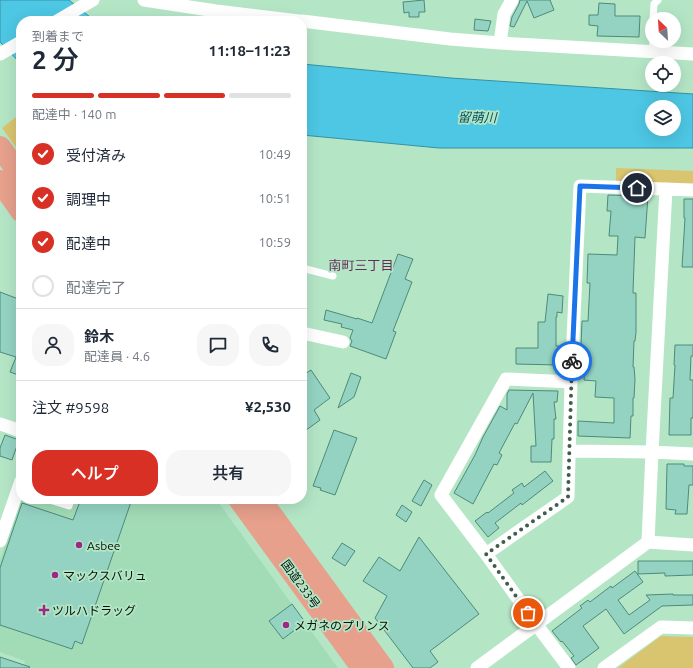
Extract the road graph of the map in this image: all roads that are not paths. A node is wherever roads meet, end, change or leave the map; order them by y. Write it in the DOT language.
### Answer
graph roads {
  1 [pos="93,0"];
  2 [pos="144,0"];
  3 [pos="512,0"];
  4 [pos="658,0"];
  5 [pos="653,12"];
  6 [pos="66,16"];
  7 [pos="258,16"];
  8 [pos="307,22"];
  9 [pos="500,43"];
  10 [pos="16,45"];
  11 [pos="645,46"];
  12 [pos="662,48"];
  13 [pos="0,54"];
  14 [pos="693,54"];
  15 [pos="0,147"];
  16 [pos="6,182"];
  17 [pos="666,189"];
  18 [pos="693,190"];
  19 [pos="16,201"];
  20 [pos="307,269"];
  21 [pos="334,276"];
  22 [pos="307,334"];
  23 [pos="343,342"];
  24 [pos="571,382"];
  25 [pos="0,424"];
  26 [pos="16,429"];
  27 [pos="569,451"];
  28 [pos="652,452"];
  29 [pos="693,454"];
  30 [pos="16,493"];
  31 [pos="243,504"];
  32 [pos="264,504"];
  33 [pos="5,510"];
  34 [pos="0,541"];
  35 [pos="648,542"];
  36 [pos="693,545"];
  37 [pos="486,554"];
  38 [pos="536,624"];
  39 [pos="693,628"];
  40 [pos="362,668"];
  41 [pos="383,668"];
  42 [pos="478,668"];
  43 [pos="569,668"];
  44 [pos="604,668"];
  1 -- 6 [label="street"];
  2 -- 7 [label="street"];
  3 -- 9 [label="street"];
  4 -- 5 [label="lane"];
  8 -- 9 [label="street"];
  9 -- 11 [label="street"];
  10 -- 13 [label="street"];
  12 -- 14 [label="street"];
  15 -- 16 [label="highway"];
  16 -- 19 [label="highway"];
  17 -- 18 [label="street"];
  17 -- 24 [label="street"];
  17 -- 28 [label="street"];
  20 -- 21 [label="lane"];
  22 -- 23 [label="street"];
  24 -- 27 [label="street"];
  24 -- 37 [label="street"];
  25 -- 26 [label="street"];
  27 -- 28 [label="street"];
  27 -- 37 [label="street"];
  28 -- 29 [label="street"];
  28 -- 35 [label="street"];
  30 -- 33 [label="street"];
  31 -- 40 [label="highway, 国道233号"];
  32 -- 41 [label="highway, 国道233号"];
  33 -- 34 [label="street"];
  35 -- 36 [label="street"];
  35 -- 38 [label="street"];
  37 -- 38 [label="street"];
  38 -- 42 [label="street"];
  38 -- 43 [label="street"];
  39 -- 44 [label="street"];
}
